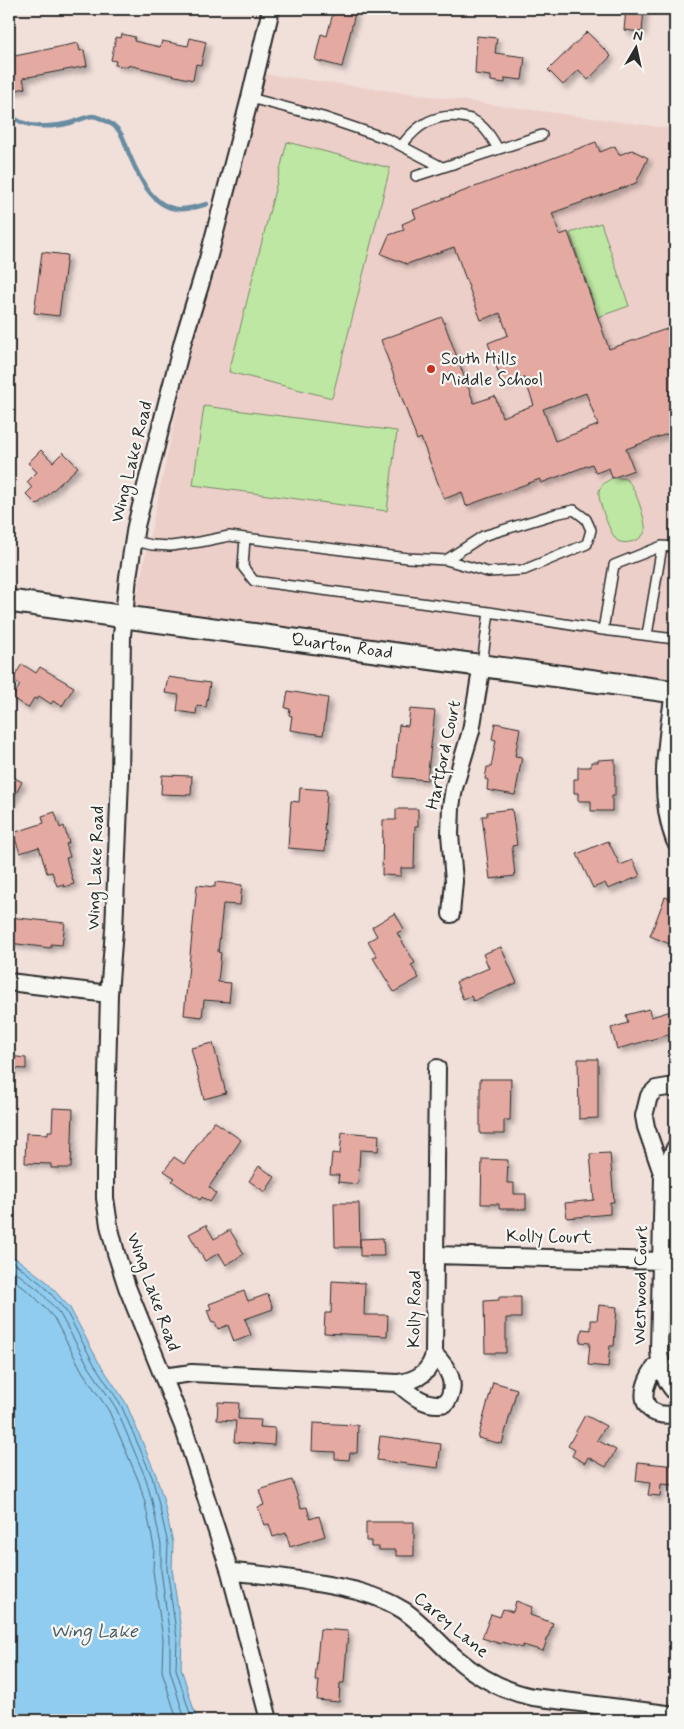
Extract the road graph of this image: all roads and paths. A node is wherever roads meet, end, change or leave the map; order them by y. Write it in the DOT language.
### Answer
graph roads {
  1 [pos="271,9"];
  2 [pos="250,98"];
  3 [pos="542,135"];
  4 [pos="402,145"];
  5 [pos="498,149"];
  6 [pos="442,167"];
  7 [pos="416,176"];
  8 [pos="245,538"];
  9 [pos="134,541"];
  10 [pos="662,546"];
  11 [pos="675,547"];
  12 [pos="446,560"];
  13 [pos="9,601"];
  14 [pos="490,612"];
  15 [pos="124,616"];
  16 [pos="602,630"];
  17 [pos="647,635"];
  18 [pos="675,639"];
  19 [pos="482,664"];
  20 [pos="675,692"];
  21 [pos="675,841"];
  22 [pos="451,914"];
  23 [pos="9,982"];
  24 [pos="109,994"];
  25 [pos="437,1068"];
  26 [pos="675,1089"];
  27 [pos="675,1148"];
  28 [pos="663,1176"];
  29 [pos="436,1255"];
  30 [pos="662,1261"];
  31 [pos="434,1354"];
  32 [pos="660,1362"];
  33 [pos="163,1376"];
  34 [pos="398,1383"];
  35 [pos="675,1392"];
  36 [pos="675,1414"];
  37 [pos="230,1572"];
  38 [pos="675,1715"];
  39 [pos="269,1720"];
  1 -- 2 [label="street, Wing Lake Road"];
  2 -- 4 [label="lane"];
  2 -- 9 [label="street, Wing Lake Road"];
  3 -- 5 [label="lane"];
  4 -- 5 [label="lane"];
  4 -- 6 [label="lane"];
  5 -- 6 [label="lane"];
  6 -- 7 [label="lane"];
  8 -- 9 [label="lane"];
  8 -- 12 [label="lane"];
  8 -- 14 [label="lane"];
  9 -- 15 [label="street, Wing Lake Road"];
  10 -- 11 [label="lane"];
  10 -- 16 [label="lane"];
  10 -- 17 [label="lane"];
  12 -- 12 [label="lane"];
  13 -- 15 [label="street, Quarton Road"];
  14 -- 16 [label="lane"];
  14 -- 19 [label="lane"];
  15 -- 19 [label="street, Quarton Road"];
  15 -- 24 [label="street, Wing Lake Road"];
  16 -- 17 [label="lane"];
  17 -- 18 [label="lane"];
  19 -- 20 [label="street, Quarton Road"];
  19 -- 22 [label="street, Hartford Court"];
  20 -- 21 [label="street"];
  23 -- 24 [label="street"];
  24 -- 33 [label="street, Wing Lake Road"];
  25 -- 29 [label="street, Kolly Road"];
  26 -- 28 [label="street, Westwood Court"];
  27 -- 28 [label="street, Westwood Court"];
  28 -- 30 [label="street, Westwood Court"];
  29 -- 30 [label="street, Kolly Court"];
  29 -- 31 [label="street, Kolly Road"];
  30 -- 32 [label="street, Westwood Court"];
  31 -- 34 [label="street, Kolly Road"];
  31 -- 34 [label="street"];
  32 -- 35 [label="street, Westwood Court"];
  32 -- 36 [label="street"];
  33 -- 34 [label="street, Kolly Road"];
  33 -- 37 [label="street, Wing Lake Road"];
  37 -- 38 [label="street, Carey Lane"];
  37 -- 39 [label="street, Wing Lake Road"];
}
